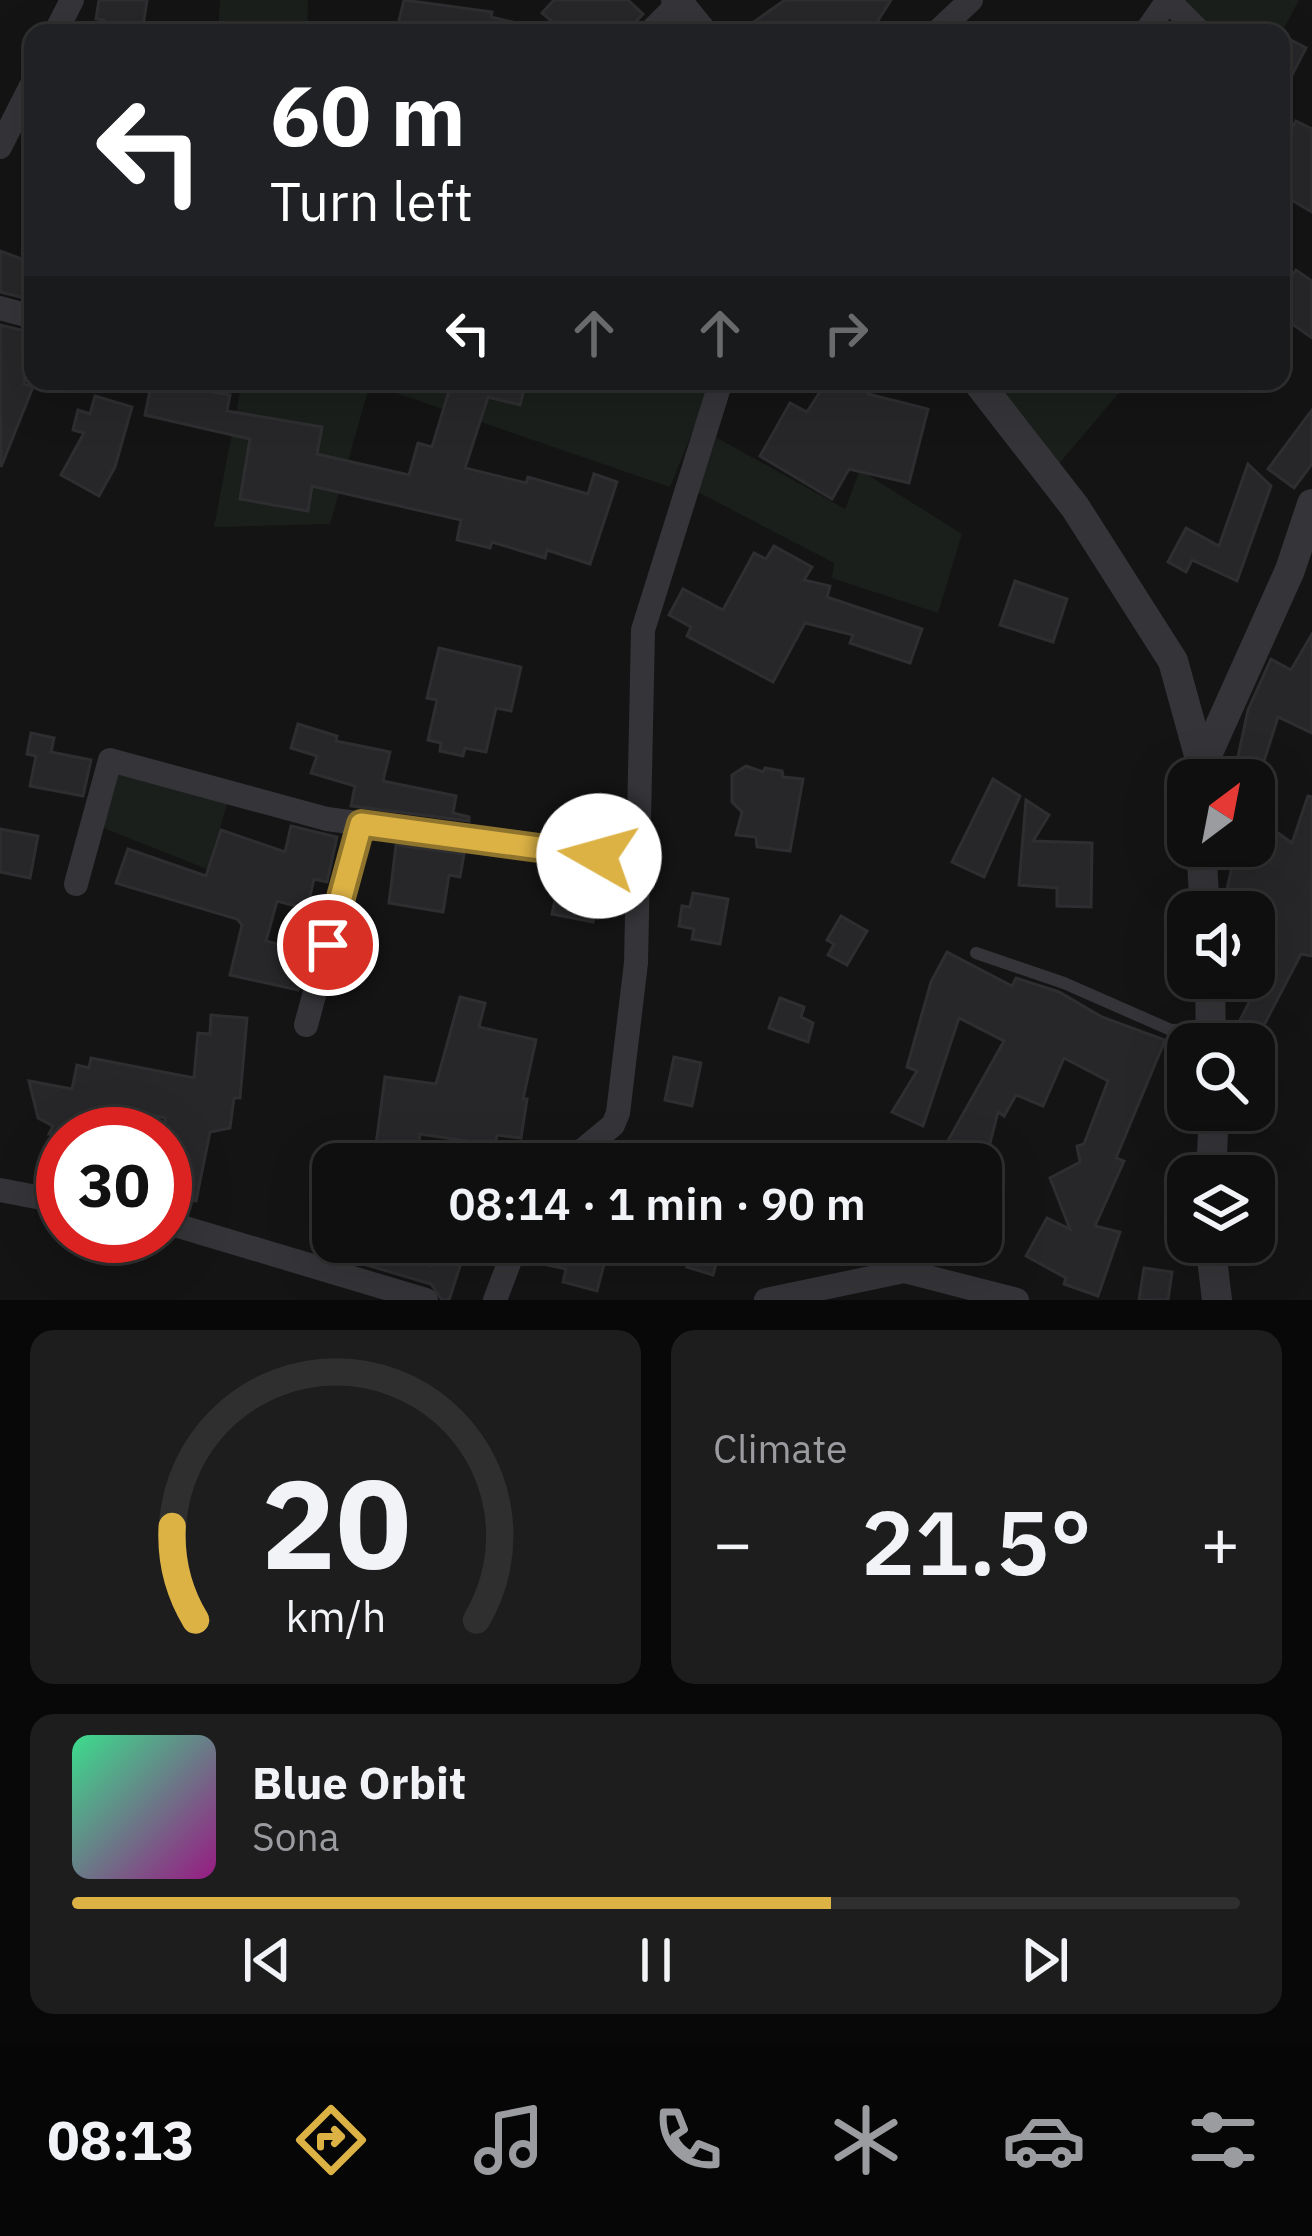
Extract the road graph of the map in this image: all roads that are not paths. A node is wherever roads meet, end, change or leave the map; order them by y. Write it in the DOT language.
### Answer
graph roads {
  1 [pos="971,0"];
  2 [pos="1169,1"];
  3 [pos="678,2"];
  4 [pos="657,24"];
  5 [pos="946,24"];
  6 [pos="1192,24"];
  7 [pos="24,100"];
  8 [pos="0,147"];
  9 [pos="718,390"];
  10 [pos="984,390"];
  11 [pos="1312,503"];
  12 [pos="1301,573"];
  13 [pos="1198,759"];
  14 [pos="1209,759"];
  15 [pos="361,824"];
  16 [pos="635,860"];
  17 [pos="76,884"];
  18 [pos="976,953"];
  19 [pos="306,1025"];
  20 [pos="1167,1028"];
  21 [pos="587,1143"];
  22 [pos="0,1190"];
  23 [pos="36,1197"];
  24 [pos="192,1230"];
  25 [pos="509,1263"];
  26 [pos="1212,1263"];
  27 [pos="426,1300"];
  28 [pos="495,1300"];
  29 [pos="766,1300"];
  30 [pos="1017,1300"];
  31 [pos="1216,1300"];
  1 -- 5 [label="street"];
  2 -- 6 [label="street"];
  3 -- 4 [label="street"];
  7 -- 8 [label="street"];
  9 -- 16 [label="street"];
  10 -- 13 [label="street"];
  11 -- 12 [label="street"];
  12 -- 14 [label="street"];
  15 -- 16 [label="street"];
  15 -- 17 [label="street"];
  15 -- 19 [label="street"];
  16 -- 21 [label="street"];
  18 -- 20 [label="lane"];
  22 -- 23 [label="street"];
  24 -- 27 [label="street"];
  25 -- 28 [label="street"];
  26 -- 31 [label="street"];
  29 -- 30 [label="street"];
}
